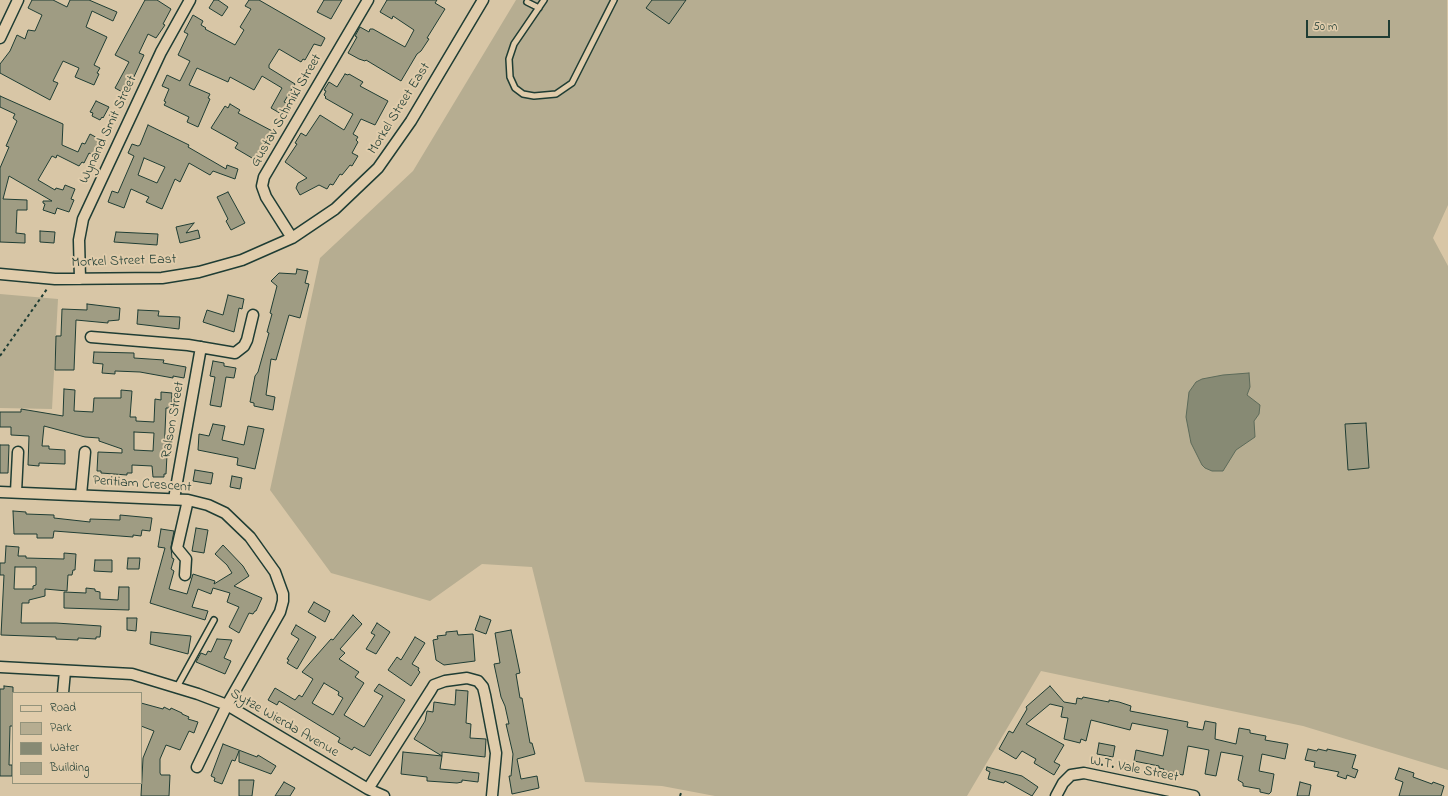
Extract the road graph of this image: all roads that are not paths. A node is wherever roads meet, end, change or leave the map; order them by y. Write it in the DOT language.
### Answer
graph roads {
  1 [pos="18,0"];
  2 [pos="190,0"];
  3 [pos="368,0"];
  4 [pos="483,0"];
  5 [pos="544,0"];
  6 [pos="614,0"];
  7 [pos="527,2"];
  8 [pos="539,8"];
  9 [pos="0,38"];
  10 [pos="292,238"];
  11 [pos="0,274"];
  12 [pos="80,278"];
  13 [pos="253,315"];
  14 [pos="91,336"];
  15 [pos="201,347"];
  16 [pos="18,452"];
  17 [pos="85,452"];
  18 [pos="0,492"];
  19 [pos="16,492"];
  20 [pos="81,495"];
  21 [pos="174,499"];
  22 [pos="188,500"];
  23 [pos="184,575"];
  24 [pos="214,620"];
  25 [pos="0,667"];
  26 [pos="64,671"];
  27 [pos="177,687"];
  28 [pos="63,692"];
  29 [pos="227,705"];
  30 [pos="197,767"];
  31 [pos="368,789"];
  32 [pos="384,796"];
  33 [pos="492,796"];
  34 [pos="1056,796"];
  35 [pos="1194,796"];
  1 -- 9 [label="street"];
  2 -- 12 [label="street, Wynand Smit Street"];
  3 -- 10 [label="street, Gustav Schmikl Street"];
  4 -- 10 [label="street, Morkel Street East"];
  5 -- 8 [label="lane"];
  6 -- 8 [label="lane"];
  7 -- 8 [label="lane"];
  10 -- 12 [label="street, Morkel Street East"];
  11 -- 12 [label="street, Morkel Street East"];
  13 -- 15 [label="street"];
  14 -- 15 [label="street"];
  15 -- 21 [label="street, Ralson Street"];
  16 -- 19 [label="street"];
  17 -- 20 [label="street"];
  18 -- 19 [label="street, Peritiam Crescent"];
  19 -- 20 [label="street, Peritiam Crescent"];
  20 -- 21 [label="street, Peritiam Crescent"];
  21 -- 22 [label="street, Peritiam Crescent"];
  22 -- 23 [label="street"];
  22 -- 29 [label="street, Peritiam Crescent"];
  24 -- 27 [label="lane"];
  25 -- 26 [label="street, Sytze Wierda Avenue"];
  26 -- 27 [label="street, Sytze Wierda Avenue"];
  26 -- 28 [label="street"];
  27 -- 29 [label="street, Sytze Wierda Avenue"];
  29 -- 30 [label="street, Peritiam Crescent"];
  29 -- 31 [label="street, Sytze Wierda Avenue"];
  31 -- 32 [label="street, Sytze Wierda Avenue"];
  31 -- 33 [label="street"];
  34 -- 35 [label="street, W.T. Vale Street"];
}
